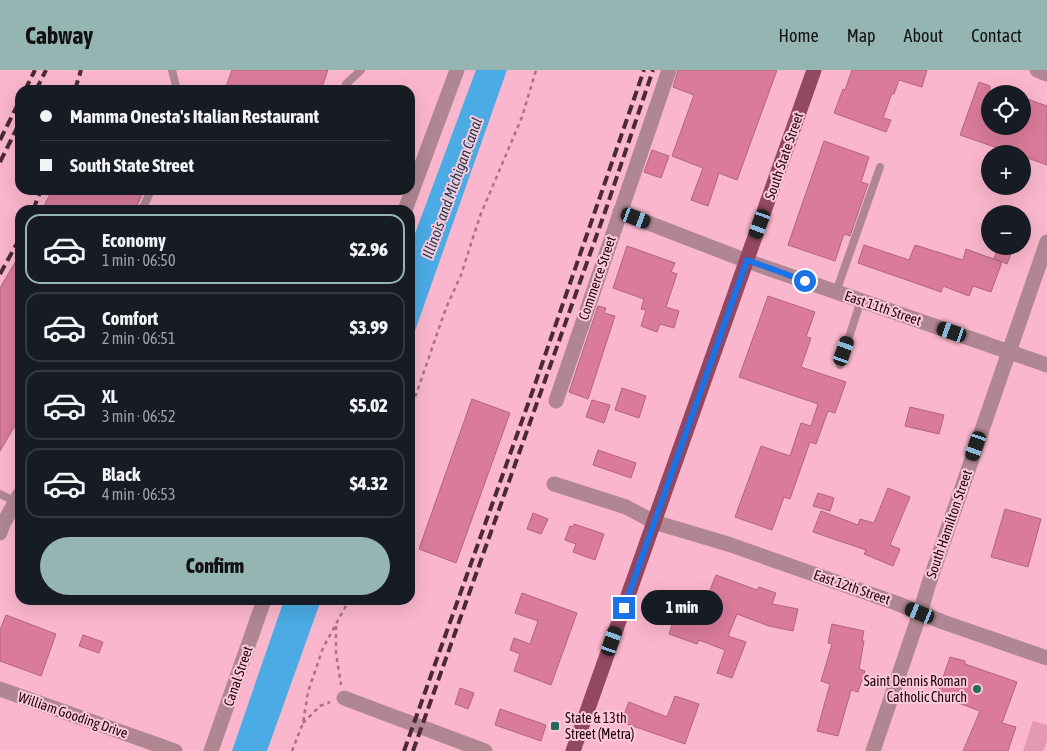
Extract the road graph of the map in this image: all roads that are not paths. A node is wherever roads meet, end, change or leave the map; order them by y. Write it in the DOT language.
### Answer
graph roads {
  1 [pos="172,70"];
  2 [pos="361,70"];
  3 [pos="457,70"];
  4 [pos="669,70"];
  5 [pos="814,70"];
  6 [pos="1037,70"];
  7 [pos="1047,74"];
  8 [pos="176,85"];
  9 [pos="346,85"];
  10 [pos="880,167"];
  11 [pos="415,183"];
  12 [pos="620,212"];
  13 [pos="1047,242"];
  14 [pos="747,260"];
  15 [pos="836,292"];
  16 [pos="861,300"];
  17 [pos="1008,352"];
  18 [pos="840,365"];
  19 [pos="1047,365"];
  20 [pos="556,401"];
  21 [pos="554,484"];
  22 [pos="0,494"];
  23 [pos="15,499"];
  24 [pos="15,506"];
  25 [pos="654,522"];
  26 [pos="0,533"];
  27 [pos="262,605"];
  28 [pos="920,613"];
  29 [pos="1047,658"];
  30 [pos="0,690"];
  31 [pos="344,698"];
  32 [pos="175,751"];
  33 [pos="211,751"];
  34 [pos="485,751"];
  35 [pos="573,751"];
  36 [pos="873,751"];
  1 -- 8 [label="lane"];
  2 -- 9 [label="lane"];
  3 -- 11 [label="street"];
  4 -- 12 [label="street, Commerce Street"];
  5 -- 14 [label="main road, South State Street"];
  6 -- 7 [label="street"];
  10 -- 15 [label="lane"];
  12 -- 14 [label="street, East 11th Street"];
  12 -- 20 [label="street, Commerce Street"];
  13 -- 17 [label="street, South Hamilton Street"];
  14 -- 15 [label="street, East 11th Street"];
  14 -- 25 [label="main road, South State Street"];
  15 -- 16 [label="street, East 11th Street"];
  16 -- 17 [label="street, East 11th Street"];
  16 -- 18 [label="lane"];
  17 -- 19 [label="street, East 11th Street"];
  17 -- 28 [label="street, South Hamilton Street"];
  21 -- 25 [label="street, East 12th Street"];
  22 -- 23 [label="lane"];
  24 -- 26 [label="street"];
  25 -- 28 [label="street, East 12th Street"];
  25 -- 35 [label="main road, South State Street"];
  27 -- 33 [label="street, Canal Street"];
  28 -- 29 [label="street, East 12th Street"];
  28 -- 36 [label="street, South Hamilton Street"];
  30 -- 32 [label="street, William Gooding Drive"];
  31 -- 34 [label="street"];
}
